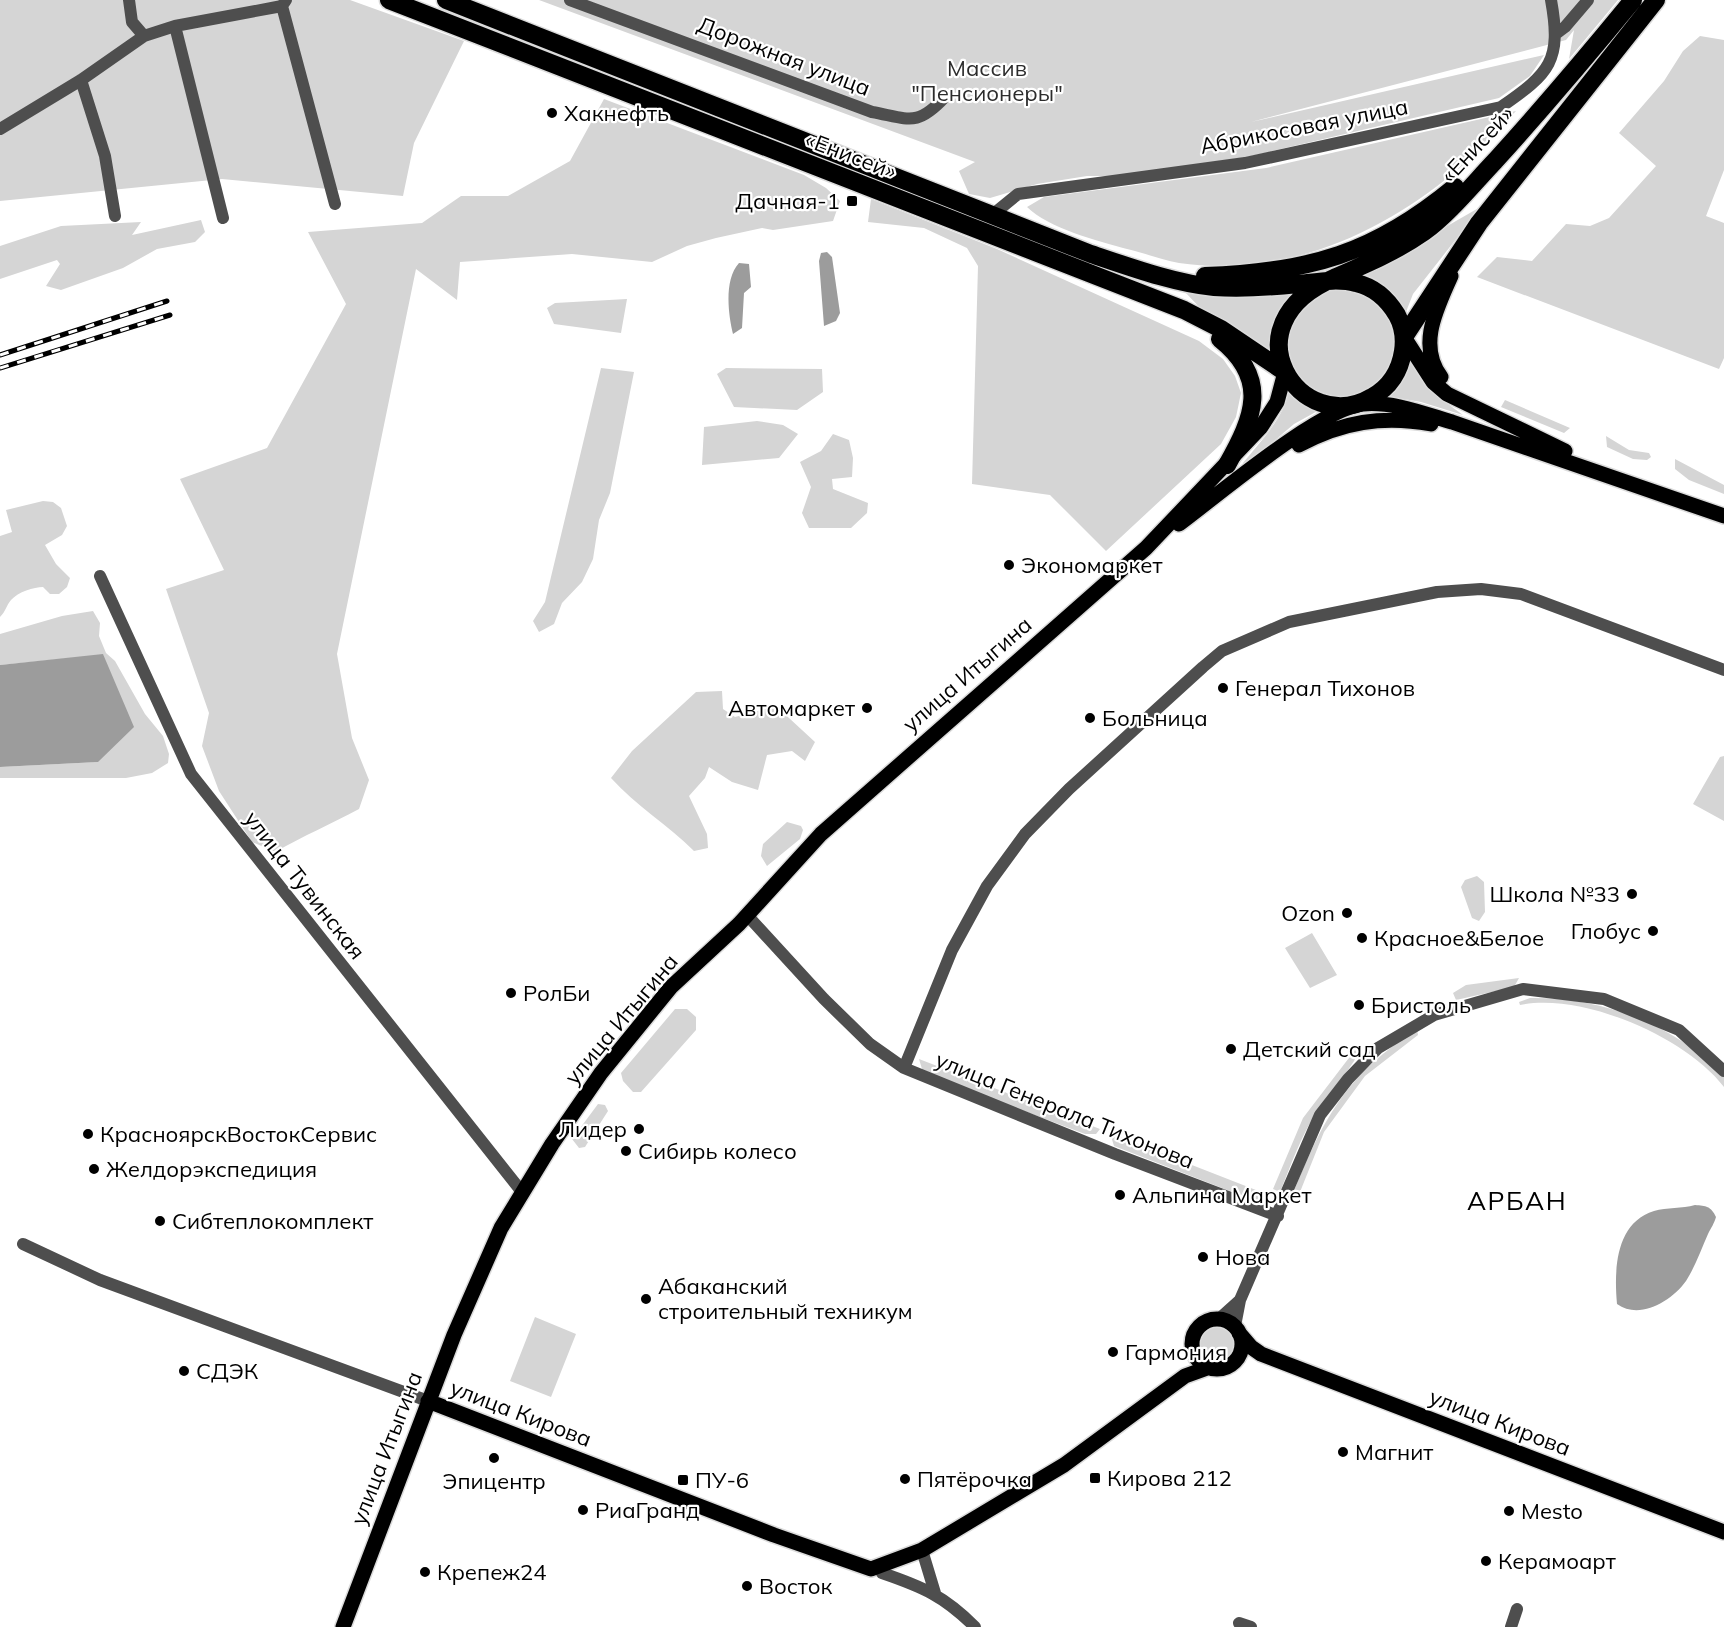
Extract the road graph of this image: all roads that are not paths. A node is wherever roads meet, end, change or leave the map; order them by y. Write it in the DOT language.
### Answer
graph roads {
  1 [pos="129,0"];
  2 [pos="389,0"];
  3 [pos="446,0"];
  4 [pos="570,0"];
  5 [pos="1551,0"];
  6 [pos="1588,0"];
  7 [pos="1633,0"];
  8 [pos="1656,0"];
  9 [pos="284,3"];
  10 [pos="475,6"];
  11 [pos="175,26"];
  12 [pos="1557,33"];
  13 [pos="144,36"];
  14 [pos="81,80"];
  15 [pos="945,97"];
  16 [pos="1545,106"];
  17 [pos="0,129"];
  18 [pos="335,204"];
  19 [pos="115,216"];
  20 [pos="991,216"];
  21 [pos="223,218"];
  22 [pos="1467,240"];
  23 [pos="1132,267"];
  24 [pos="1324,282"];
  25 [pos="1184,310"];
  26 [pos="1404,336"];
  27 [pos="1285,372"];
  28 [pos="1361,404"];
  29 [pos="1506,425"];
  30 [pos="1491,436"];
  31 [pos="1227,465"];
  32 [pos="1244,476"];
  33 [pos="1724,515"];
  34 [pos="1146,548"];
  35 [pos="100,576"];
  36 [pos="1724,670"];
  37 [pos="747,915"];
  38 [pos="904,1068"];
  39 [pos="1724,1071"];
  40 [pos="522,1192"];
  41 [pos="1278,1215"];
  42 [pos="23,1244"];
  43 [pos="1240,1300"];
  44 [pos="1218,1319"];
  45 [pos="1237,1330"];
  46 [pos="1194,1352"];
  47 [pos="1261,1354"];
  48 [pos="1237,1358"];
  49 [pos="1210,1367"];
  50 [pos="1185,1376"];
  51 [pos="428,1401"];
  52 [pos="1724,1532"];
  53 [pos="922,1550"];
  54 [pos="877,1571"];
  55 [pos="935,1593"];
  56 [pos="1517,1609"];
  57 [pos="1239,1623"];
  58 [pos="343,1627"];
  59 [pos="975,1627"];
  60 [pos="1251,1627"];
  61 [pos="1511,1627"];
  1 -- 13 [label="street"];
  2 -- 25 [label="highway, «Енисей»"];
  3 -- 10 [label="highway, «Енисей»"];
  4 -- 15 [label="street, Дорожная улица"];
  5 -- 12 [label="street, Абрикосовая улица"];
  6 -- 12 [label="street"];
  7 -- 16 [label="highway, «Енисей»"];
  8 -- 22 [label="highway"];
  9 -- 11 [label="street"];
  9 -- 18 [label="street"];
  10 -- 20 [label="highway, «Енисей»"];
  11 -- 13 [label="street"];
  11 -- 21 [label="street"];
  12 -- 20 [label="street, Абрикосовая улица"];
  13 -- 14 [label="street"];
  14 -- 17 [label="street"];
  14 -- 19 [label="street"];
  16 -- 23 [label="highway"];
  16 -- 24 [label="highway, «Енисей»"];
  20 -- 23 [label="highway, «Енисей»"];
  22 -- 26 [label="highway"];
  22 -- 29 [label="main road"];
  23 -- 24 [label="highway"];
  24 -- 26 [label="highway"];
  24 -- 27 [label="highway, «Енисей»"];
  25 -- 27 [label="highway, «Енисей»"];
  25 -- 31 [label="highway"];
  26 -- 28 [label="highway"];
  26 -- 29 [label="main road"];
  27 -- 28 [label="highway, «Енисей»"];
  27 -- 31 [label="main road, улица Итыгина"];
  28 -- 30 [label="main road"];
  28 -- 32 [label="main road, улица Итыгина"];
  29 -- 33 [label="main road"];
  30 -- 32 [label="main road"];
  30 -- 33 [label="main road"];
  31 -- 34 [label="main road, улица Итыгина"];
  32 -- 34 [label="main road, улица Итыгина"];
  34 -- 37 [label="main road, улица Итыгина"];
  35 -- 40 [label="street, улица Тувинская"];
  36 -- 38 [label="street, улица Генерала Тихонова"];
  37 -- 38 [label="street, улица Генерала Тихонова"];
  37 -- 40 [label="main road, улица Итыгина"];
  38 -- 41 [label="street, улица Генерала Тихонова"];
  39 -- 41 [label="street"];
  40 -- 51 [label="main road, улица Итыгина"];
  41 -- 43 [label="street"];
  42 -- 51 [label="street, улица Кирова"];
  43 -- 44 [label="street"];
  43 -- 45 [label="street"];
  44 -- 45 [label="main road"];
  44 -- 46 [label="main road"];
  45 -- 47 [label="main road"];
  45 -- 48 [label="main road"];
  46 -- 49 [label="main road"];
  46 -- 50 [label="main road"];
  47 -- 48 [label="main road"];
  47 -- 52 [label="main road, улица Кирова"];
  48 -- 49 [label="main road"];
  49 -- 50 [label="main road"];
  50 -- 53 [label="main road"];
  51 -- 54 [label="main road, улица Кирова"];
  51 -- 58 [label="main road, улица Итыгина"];
  53 -- 54 [label="main road"];
  53 -- 55 [label="street"];
  54 -- 55 [label="street"];
  55 -- 59 [label="street"];
  56 -- 61 [label="street"];
  57 -- 60 [label="street"];
}
